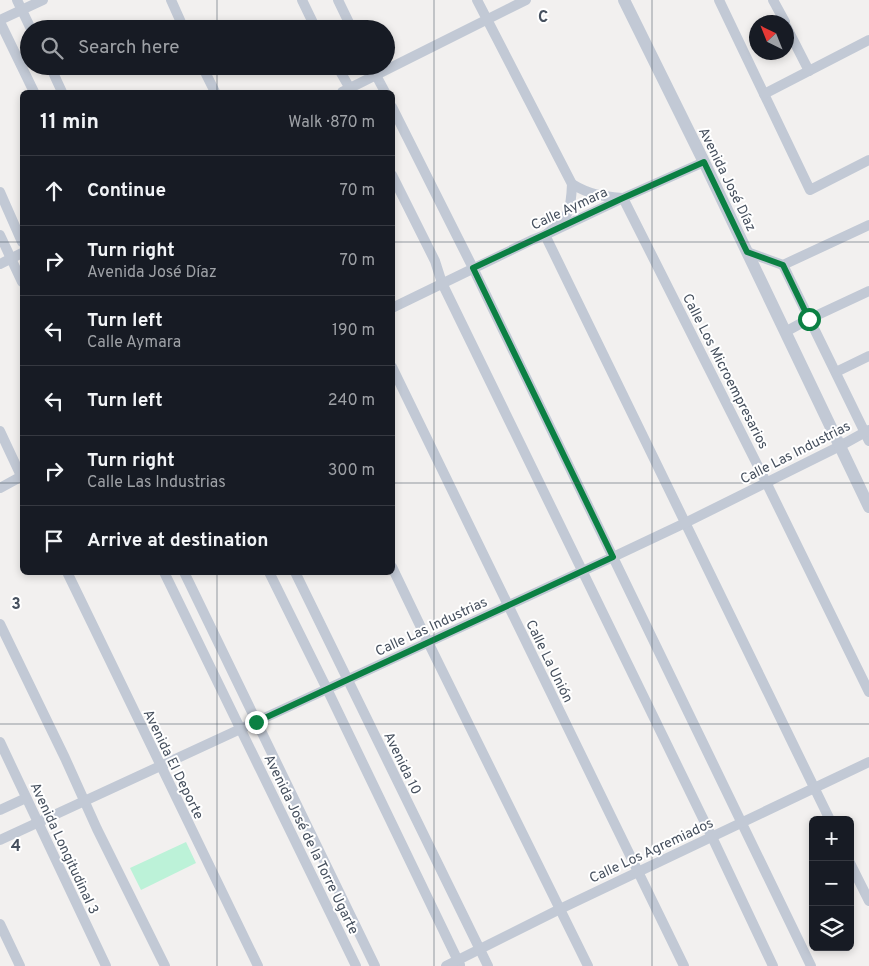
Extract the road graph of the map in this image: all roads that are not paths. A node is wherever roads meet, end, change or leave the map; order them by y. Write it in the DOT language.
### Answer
graph roads {
  1 [pos="17,0"];
  2 [pos="43,0"];
  3 [pos="171,0"];
  4 [pos="302,0"];
  5 [pos="338,0"];
  6 [pos="477,0"];
  7 [pos="526,0"];
  8 [pos="624,0"];
  9 [pos="719,0"];
  10 [pos="773,0"];
  11 [pos="22,10"];
  12 [pos="780,15"];
  13 [pos="27,20"];
  14 [pos="180,20"];
  15 [pos="312,20"];
  16 [pos="348,20"];
  17 [pos="487,20"];
  18 [pos="0,21"];
  19 [pos="869,40"];
  20 [pos="794,42"];
  21 [pos="395,62"];
  22 [pos="20,63"];
  23 [pos="809,71"];
  24 [pos="26,75"];
  25 [pos="54,75"];
  26 [pos="206,75"];
  27 [pos="341,75"];
  28 [pos="369,75"];
  29 [pos="376,75"];
  30 [pos="33,90"];
  31 [pos="61,90"];
  32 [pos="214,90"];
  33 [pos="348,90"];
  34 [pos="349,90"];
  35 [pos="384,90"];
  36 [pos="764,94"];
  37 [pos="395,113"];
  38 [pos="869,160"];
  39 [pos="704,162"];
  40 [pos="395,181"];
  41 [pos="572,184"];
  42 [pos="0,192"];
  43 [pos="623,198"];
  44 [pos="869,225"];
  45 [pos="0,235"];
  46 [pos="545,235"];
  47 [pos="20,237"];
  48 [pos="747,252"];
  49 [pos="20,254"];
  50 [pos="11,258"];
  51 [pos="0,264"];
  52 [pos="783,265"];
  53 [pos="473,268"];
  54 [pos="20,278"];
  55 [pos="442,283"];
  56 [pos="869,291"];
  57 [pos="395,306"];
  58 [pos="809,319"];
  59 [pos="785,332"];
  60 [pos="869,356"];
  61 [pos="836,372"];
  62 [pos="395,373"];
  63 [pos="0,431"];
  64 [pos="867,435"];
  65 [pos="840,446"];
  66 [pos="20,473"];
  67 [pos="20,478"];
  68 [pos="766,482"];
  69 [pos="0,488"];
  70 [pos="869,507"];
  71 [pos="686,523"];
  72 [pos="613,557"];
  73 [pos="582,571"];
  74 [pos="395,573"];
  75 [pos="69,575"];
  76 [pos="165,575"];
  77 [pos="185,575"];
  78 [pos="270,575"];
  79 [pos="296,575"];
  80 [pos="508,606"];
  81 [pos="0,624"];
  82 [pos="428,642"];
  83 [pos="347,680"];
  84 [pos="327,689"];
  85 [pos="869,692"];
  86 [pos="256,722"];
  87 [pos="240,730"];
  88 [pos="0,742"];
  89 [pos="869,762"];
  90 [pos="160,766"];
  91 [pos="814,788"];
  92 [pos="26,798"];
  93 [pos="84,802"];
  94 [pos="0,810"];
  95 [pos="828,816"];
  96 [pos="742,822"];
  97 [pos="38,823"];
  98 [pos="712,837"];
  99 [pos="0,840"];
  100 [pos="854,871"];
  101 [pos="638,872"];
  102 [pos="869,902"];
  103 [pos="560,908"];
  104 [pos="0,924"];
  105 [pos="479,949"];
  106 [pos="459,963"];
  107 [pos="20,966"];
  108 [pos="106,966"];
  109 [pos="165,966"];
  110 [pos="258,966"];
  111 [pos="356,966"];
  112 [pos="375,966"];
  113 [pos="446,966"];
  114 [pos="488,966"];
  115 [pos="588,966"];
  116 [pos="684,966"];
  117 [pos="773,966"];
  118 [pos="810,966"];
  1 -- 11 [label="street"];
  2 -- 11 [label="street"];
  3 -- 14 [label="street"];
  4 -- 15 [label="street"];
  5 -- 16 [label="street"];
  6 -- 17 [label="street"];
  7 -- 17 [label="street"];
  8 -- 39 [label="street, Avenida José Díaz"];
  9 -- 36 [label="street"];
  10 -- 12 [label="street"];
  11 -- 13 [label="street"];
  11 -- 18 [label="street"];
  17 -- 21 [label="street"];
  17 -- 41 [label="street"];
  18 -- 22 [label="street"];
  19 -- 23 [label="street"];
  20 -- 23 [label="street"];
  23 -- 36 [label="street"];
  24 -- 30 [label="street"];
  25 -- 31 [label="street"];
  26 -- 32 [label="street"];
  27 -- 33 [label="street"];
  28 -- 34 [label="street"];
  29 -- 35 [label="street"];
  36 -- 38 [label="street"];
  37 -- 53 [label="street"];
  39 -- 43 [label="street, Calle Aymara"];
  39 -- 48 [label="street, Avenida José Díaz"];
  40 -- 55 [label="street"];
  41 -- 43 [label="street"];
  41 -- 46 [label="street"];
  42 -- 47 [label="street"];
  43 -- 46 [label="street, Calle Aymara"];
  43 -- 68 [label="street, Calle Los Microempresarios"];
  44 -- 52 [label="street"];
  45 -- 50 [label="street"];
  46 -- 53 [label="street, Calle Aymara"];
  46 -- 71 [label="street"];
  48 -- 52 [label="street"];
  48 -- 59 [label="street, Avenida José Díaz"];
  49 -- 50 [label="street"];
  50 -- 51 [label="street"];
  50 -- 54 [label="street"];
  52 -- 58 [label="street"];
  53 -- 55 [label="street, Calle Aymara"];
  53 -- 72 [label="street"];
  55 -- 57 [label="street, Calle Aymara"];
  55 -- 73 [label="street"];
  56 -- 58 [label="street"];
  58 -- 59 [label="street"];
  58 -- 61 [label="street"];
  59 -- 65 [label="street, Avenida José Díaz"];
  60 -- 61 [label="street"];
  61 -- 64 [label="street"];
  62 -- 80 [label="street, Calle La Unión"];
  63 -- 66 [label="street"];
  64 -- 65 [label="street, Calle Las Industrias"];
  65 -- 68 [label="street, Calle Las Industrias"];
  65 -- 70 [label="street, Avenida José Díaz"];
  67 -- 69 [label="street"];
  68 -- 71 [label="street, Calle Las Industrias"];
  68 -- 85 [label="street, Calle Los Microempresarios"];
  71 -- 72 [label="street, Calle Las Industrias"];
  71 -- 91 [label="street"];
  72 -- 73 [label="street, Calle Las Industrias"];
  72 -- 96 [label="street"];
  73 -- 80 [label="street, Calle Las Industrias"];
  73 -- 98 [label="street"];
  74 -- 82 [label="street"];
  75 -- 90 [label="street, Avenida El Deporte"];
  76 -- 87 [label="street, Avenida José de la Torre Ugarte"];
  77 -- 86 [label="street, Avenida José de la Torre Ugarte"];
  78 -- 84 [label="street"];
  79 -- 83 [label="street, Avenida 10"];
  80 -- 82 [label="street, Calle Las Industrias"];
  80 -- 101 [label="street, Calle La Unión"];
  81 -- 93 [label="street"];
  82 -- 83 [label="street, Calle Las Industrias"];
  82 -- 103 [label="street"];
  83 -- 84 [label="street, Calle Las Industrias"];
  83 -- 105 [label="street, Avenida 10"];
  84 -- 86 [label="street, Calle Las Industrias"];
  84 -- 106 [label="street"];
  86 -- 87 [label="street, Calle Las Industrias"];
  86 -- 112 [label="street, Avenida José de la Torre Ugarte"];
  87 -- 90 [label="street, Calle Las Industrias"];
  87 -- 111 [label="street, Avenida José de la Torre Ugarte"];
  88 -- 92 [label="street, Avenida Longitudinal 3"];
  89 -- 91 [label="street, Calle Los Agremiados"];
  90 -- 93 [label="street, Calle Las Industrias"];
  90 -- 110 [label="street, Avenida El Deporte"];
  91 -- 95 [label="street"];
  91 -- 96 [label="street, Calle Los Agremiados"];
  92 -- 94 [label="street"];
  92 -- 97 [label="street, Avenida Longitudinal 3"];
  93 -- 97 [label="street, Calle Las Industrias"];
  93 -- 109 [label="street"];
  96 -- 98 [label="street, Calle Los Agremiados"];
  96 -- 118 [label="street"];
  97 -- 99 [label="street, Calle Las Industrias"];
  97 -- 108 [label="street, Avenida Longitudinal 3"];
  98 -- 101 [label="street, Calle Los Agremiados"];
  98 -- 117 [label="street"];
  100 -- 102 [label="street"];
  101 -- 103 [label="street, Calle Los Agremiados"];
  101 -- 116 [label="street, Calle La Unión"];
  103 -- 105 [label="street, Calle Los Agremiados"];
  103 -- 115 [label="street"];
  104 -- 107 [label="street"];
  105 -- 106 [label="street, Calle Los Agremiados"];
  105 -- 114 [label="street, Avenida 10"];
  106 -- 113 [label="street, Calle Los Agremiados"];
}
